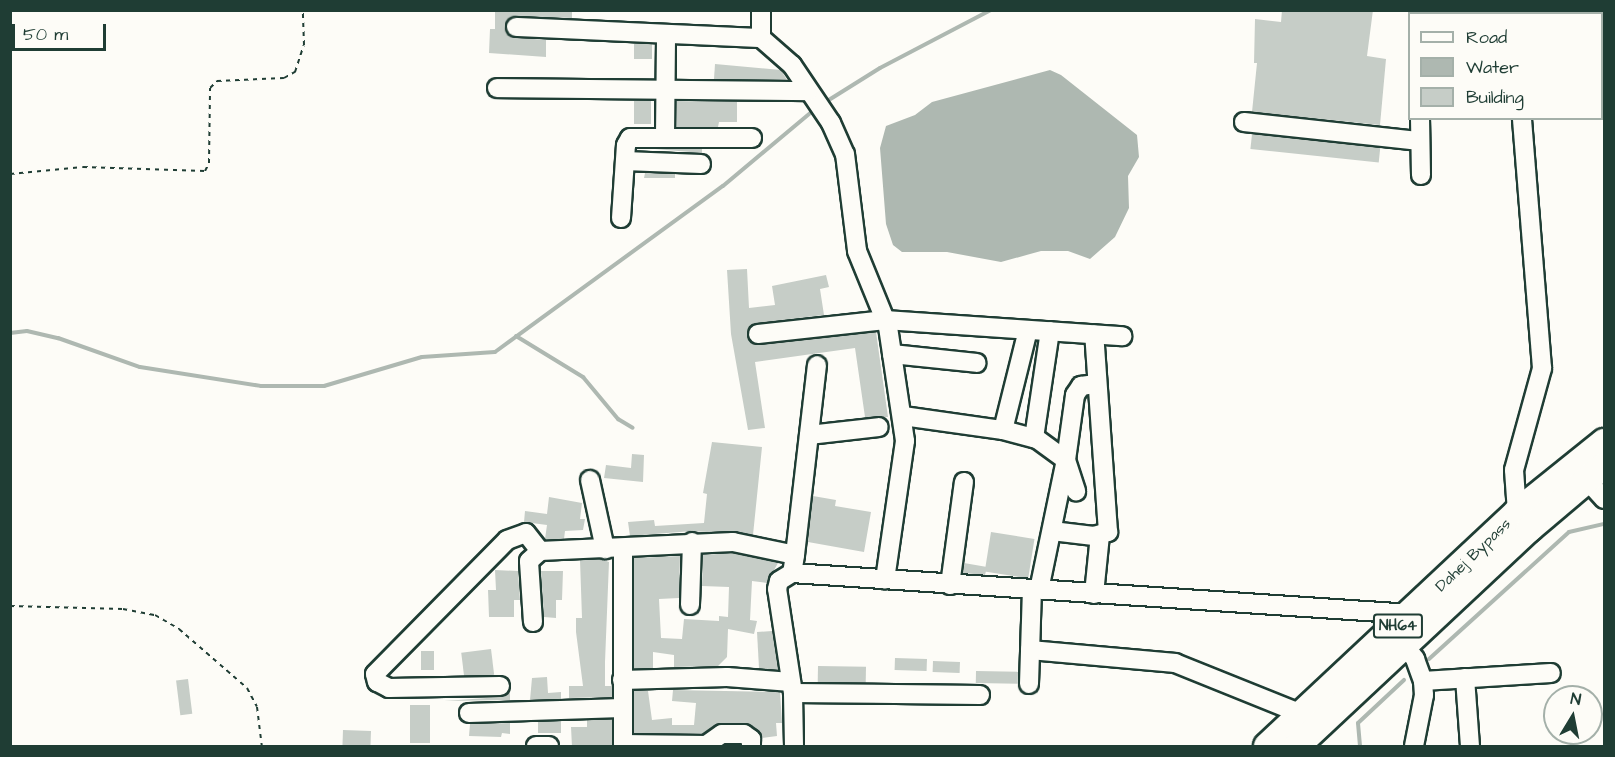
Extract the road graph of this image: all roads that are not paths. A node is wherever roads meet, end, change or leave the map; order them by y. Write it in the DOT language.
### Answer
graph roads {
  1 [pos="760,10"];
  2 [pos="516,27"];
  3 [pos="666,35"];
  4 [pos="761,38"];
  5 [pos="497,88"];
  6 [pos="665,89"];
  7 [pos="809,93"];
  8 [pos="1420,120"];
  9 [pos="1522,120"];
  10 [pos="1244,122"];
  11 [pos="665,135"];
  12 [pos="752,138"];
  13 [pos="1420,141"];
  14 [pos="625,161"];
  15 [pos="701,164"];
  16 [pos="1421,175"];
  17 [pos="621,218"];
  18 [pos="885,320"];
  19 [pos="1028,330"];
  20 [pos="1050,331"];
  21 [pos="758,334"];
  22 [pos="1094,334"];
  23 [pos="1122,336"];
  24 [pos="892,354"];
  25 [pos="977,363"];
  26 [pos="817,365"];
  27 [pos="1096,384"];
  28 [pos="903,416"];
  29 [pos="879,427"];
  30 [pos="1003,429"];
  31 [pos="808,435"];
  32 [pos="1034,438"];
  33 [pos="1605,442"];
  34 [pos="1066,460"];
  35 [pos="1585,475"];
  36 [pos="590,480"];
  37 [pos="964,482"];
  38 [pos="1076,491"];
  39 [pos="1605,499"];
  40 [pos="1528,512"];
  41 [pos="1052,531"];
  42 [pos="1100,535"];
  43 [pos="692,542"];
  44 [pos="614,548"];
  45 [pos="540,551"];
  46 [pos="793,564"];
  47 [pos="885,580"];
  48 [pos="950,585"];
  49 [pos="1036,590"];
  50 [pos="1094,594"];
  51 [pos="690,605"];
  52 [pos="533,622"];
  53 [pos="1403,631"];
  54 [pos="1030,650"];
  55 [pos="1551,673"];
  56 [pos="1465,678"];
  57 [pos="622,680"];
  58 [pos="1423,681"];
  59 [pos="1029,684"];
  60 [pos="500,686"];
  61 [pos="792,687"];
  62 [pos="980,694"];
  63 [pos="622,708"];
  64 [pos="469,713"];
  65 [pos="1302,714"];
  66 [pos="623,745"];
  67 [pos="536,747"];
  68 [pos="549,747"];
  69 [pos="752,747"];
  70 [pos="794,747"];
  71 [pos="1267,747"];
  72 [pos="1297,747"];
  73 [pos="1414,747"];
  74 [pos="1470,747"];
  1 -- 4 [label="street"];
  2 -- 3 [label="street"];
  3 -- 4 [label="street"];
  3 -- 6 [label="street"];
  4 -- 7 [label="street"];
  5 -- 6 [label="street"];
  6 -- 7 [label="street"];
  6 -- 11 [label="street"];
  7 -- 18 [label="street"];
  8 -- 13 [label="street"];
  9 -- 40 [label="street"];
  10 -- 13 [label="street"];
  11 -- 12 [label="street"];
  11 -- 14 [label="street"];
  13 -- 16 [label="street"];
  14 -- 15 [label="street"];
  14 -- 17 [label="street"];
  18 -- 19 [label="street"];
  18 -- 21 [label="street"];
  18 -- 24 [label="street"];
  19 -- 20 [label="street"];
  19 -- 30 [label="street"];
  20 -- 22 [label="street"];
  20 -- 32 [label="street"];
  22 -- 23 [label="street"];
  22 -- 27 [label="street"];
  24 -- 25 [label="street"];
  24 -- 28 [label="street"];
  26 -- 31 [label="street"];
  27 -- 34 [label="street"];
  27 -- 42 [label="street"];
  28 -- 30 [label="street"];
  28 -- 47 [label="street"];
  29 -- 31 [label="street"];
  30 -- 32 [label="street"];
  31 -- 46 [label="street"];
  32 -- 34 [label="street"];
  33 -- 35 [label="highway, Dahej Bypass / NH64"];
  34 -- 38 [label="street"];
  34 -- 41 [label="street"];
  35 -- 39 [label="street"];
  35 -- 40 [label="highway, Dahej Bypass / NH64"];
  36 -- 44 [label="street"];
  37 -- 48 [label="street"];
  40 -- 53 [label="highway, Dahej Bypass / NH64"];
  41 -- 42 [label="street"];
  41 -- 49 [label="street"];
  42 -- 50 [label="street"];
  43 -- 44 [label="street"];
  43 -- 46 [label="street"];
  43 -- 51 [label="street"];
  44 -- 45 [label="street"];
  44 -- 57 [label="street"];
  45 -- 52 [label="street"];
  45 -- 60 [label="street"];
  46 -- 47 [label="street"];
  46 -- 61 [label="street"];
  47 -- 48 [label="street"];
  48 -- 49 [label="street"];
  49 -- 50 [label="street"];
  49 -- 54 [label="street"];
  50 -- 53 [label="street"];
  53 -- 58 [label="street"];
  53 -- 65 [label="highway, Dahej Bypass / NH64"];
  53 -- 72 [label="highway, Dahej Bypass / NH64"];
  54 -- 59 [label="street"];
  54 -- 65 [label="street"];
  55 -- 56 [label="street"];
  56 -- 58 [label="street"];
  56 -- 74 [label="street"];
  57 -- 61 [label="street"];
  57 -- 63 [label="street"];
  58 -- 73 [label="street"];
  61 -- 62 [label="street"];
  61 -- 70 [label="street"];
  63 -- 64 [label="street"];
  63 -- 66 [label="street"];
  65 -- 71 [label="highway, Dahej Bypass / NH64"];
  66 -- 69 [label="street"];
  67 -- 68 [label="street"];
}
